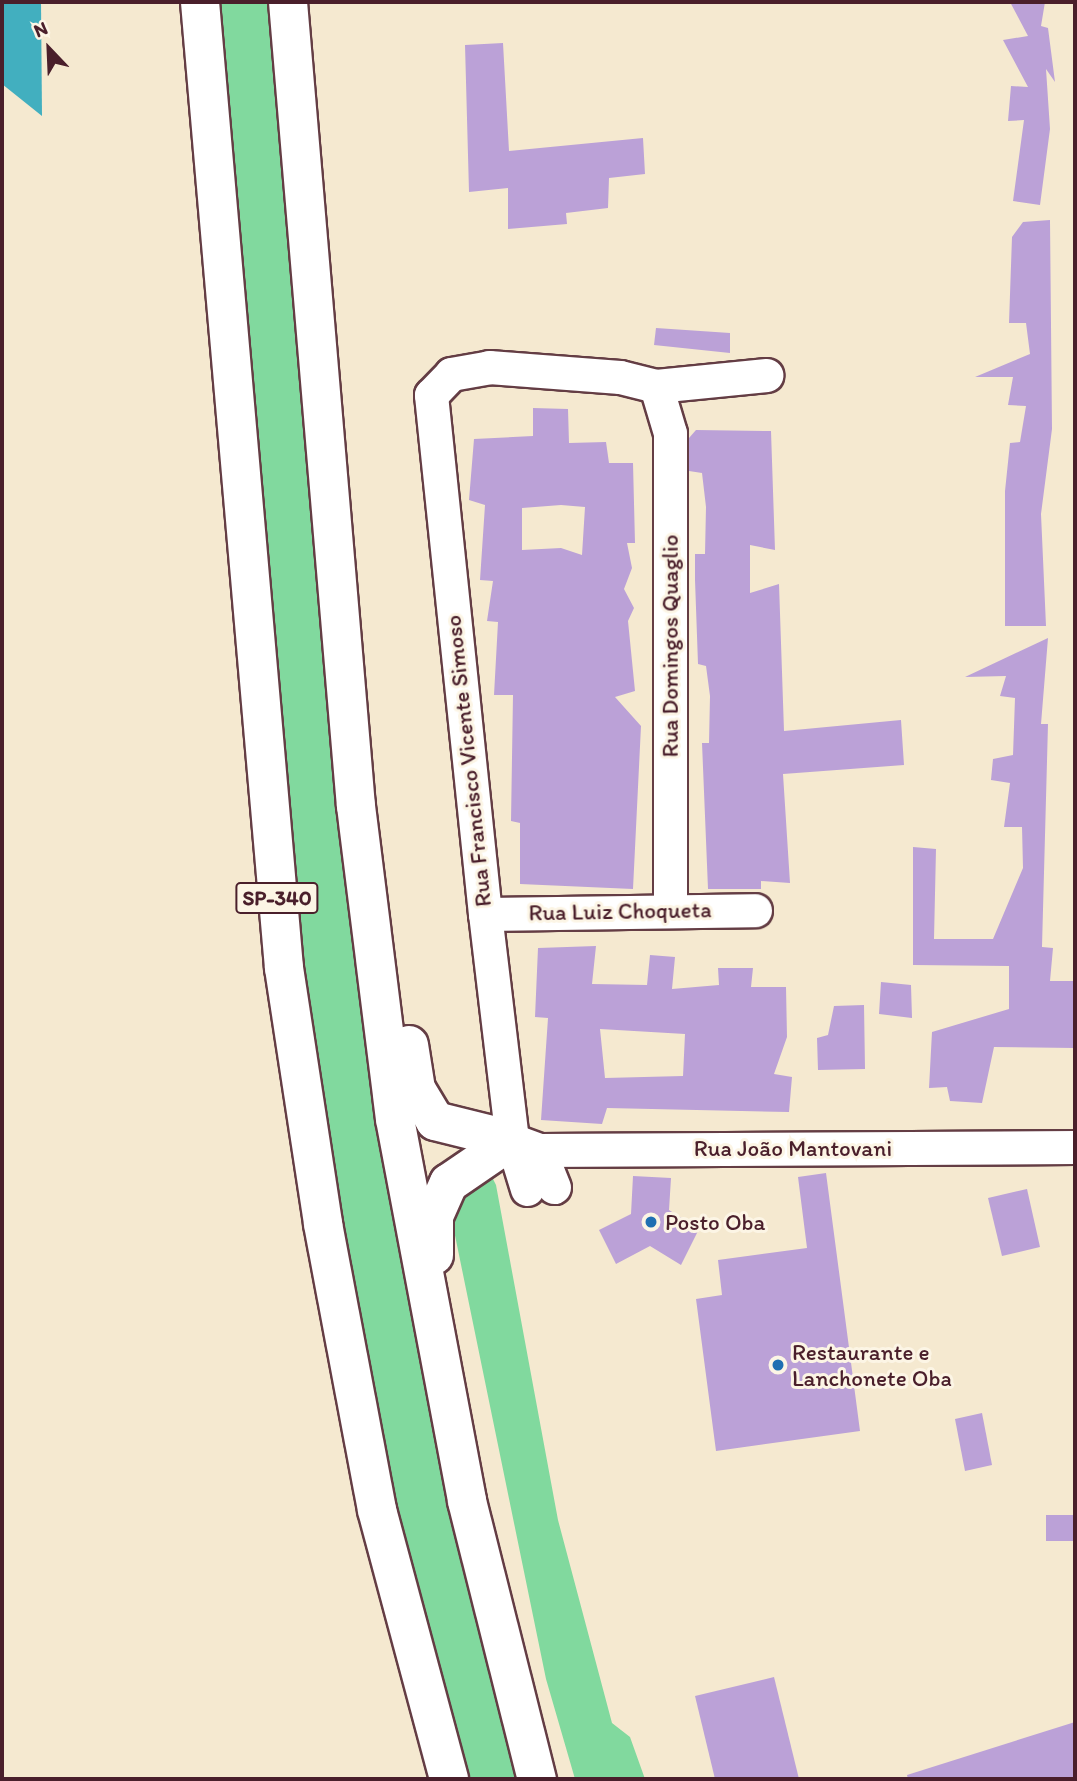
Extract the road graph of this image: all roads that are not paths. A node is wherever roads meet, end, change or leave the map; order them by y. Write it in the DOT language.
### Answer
graph roads {
  1 [pos="200,2"];
  2 [pos="288,2"];
  3 [pos="766,375"];
  4 [pos="656,386"];
  5 [pos="670,909"];
  6 [pos="755,910"];
  7 [pos="369,914"];
  8 [pos="485,914"];
  9 [pos="526,1145"];
  10 [pos="1075,1147"];
  11 [pos="541,1188"];
  12 [pos="433,1327"];
  13 [pos="377,1510"];
  14 [pos="492,1604"];
  15 [pos="432,1779"];
  16 [pos="449,1779"];
  17 [pos="537,1779"];
  18 [pos="555,1779"];
  1 -- 13 [label="highway, SP-340"];
  2 -- 7 [label="highway"];
  3 -- 4 [label="street"];
  4 -- 5 [label="street, Rua Domingos Quaglio"];
  4 -- 8 [label="street, Rua Francisco Vicente Simoso"];
  5 -- 6 [label="street, Rua Luiz Choqueta"];
  5 -- 8 [label="street, Rua Luiz Choqueta"];
  7 -- 9 [label="highway"];
  7 -- 12 [label="highway"];
  8 -- 9 [label="street, Rua Francisco Vicente Simoso"];
  9 -- 10 [label="street, Rua João Mantovani"];
  9 -- 11 [label="street, Rua Francisco Vicente Simoso"];
  9 -- 12 [label="highway"];
  12 -- 14 [label="highway"];
  13 -- 15 [label="highway"];
  13 -- 16 [label="highway, SP-340"];
  14 -- 17 [label="highway"];
  14 -- 18 [label="highway"];
}
